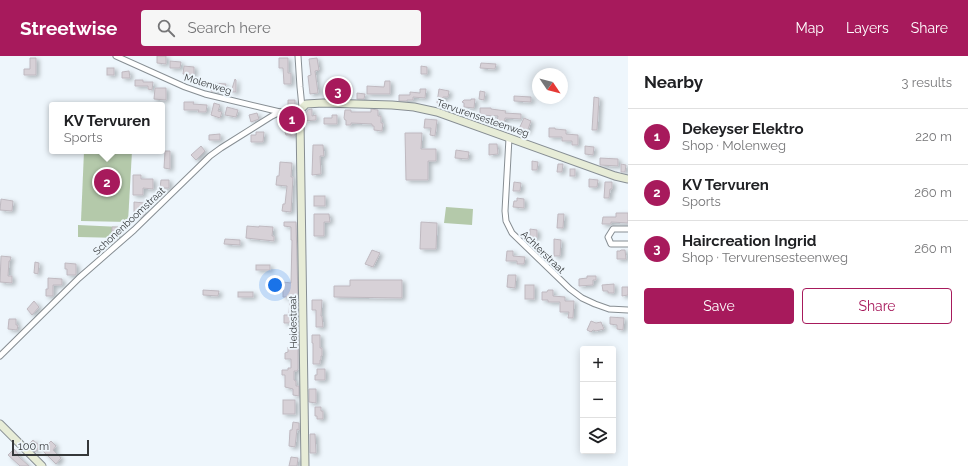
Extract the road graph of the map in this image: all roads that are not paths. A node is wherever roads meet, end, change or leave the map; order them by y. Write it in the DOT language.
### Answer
graph roads {
  1 [pos="116,56"];
  2 [pos="298,56"];
  3 [pos="301,109"];
  4 [pos="280,112"];
  5 [pos="509,138"];
  6 [pos="628,179"];
  7 [pos="628,229"];
  8 [pos="628,244"];
  9 [pos="628,310"];
  10 [pos="0,356"];
  11 [pos="0,424"];
  12 [pos="42,466"];
  13 [pos="305,466"];
  1 -- 4 [label="street, Molenweg"];
  2 -- 3 [label="street"];
  3 -- 4 [label="street, Molenweg"];
  3 -- 5 [label="street, Tervurensesteenweg"];
  3 -- 13 [label="street, Heidestraat"];
  4 -- 10 [label="street, Schonenboomstraat"];
  5 -- 6 [label="street, Tervurensesteenweg"];
  5 -- 9 [label="street, Achterstraat"];
  7 -- 8 [label="street"];
  11 -- 12 [label="street"];
}
